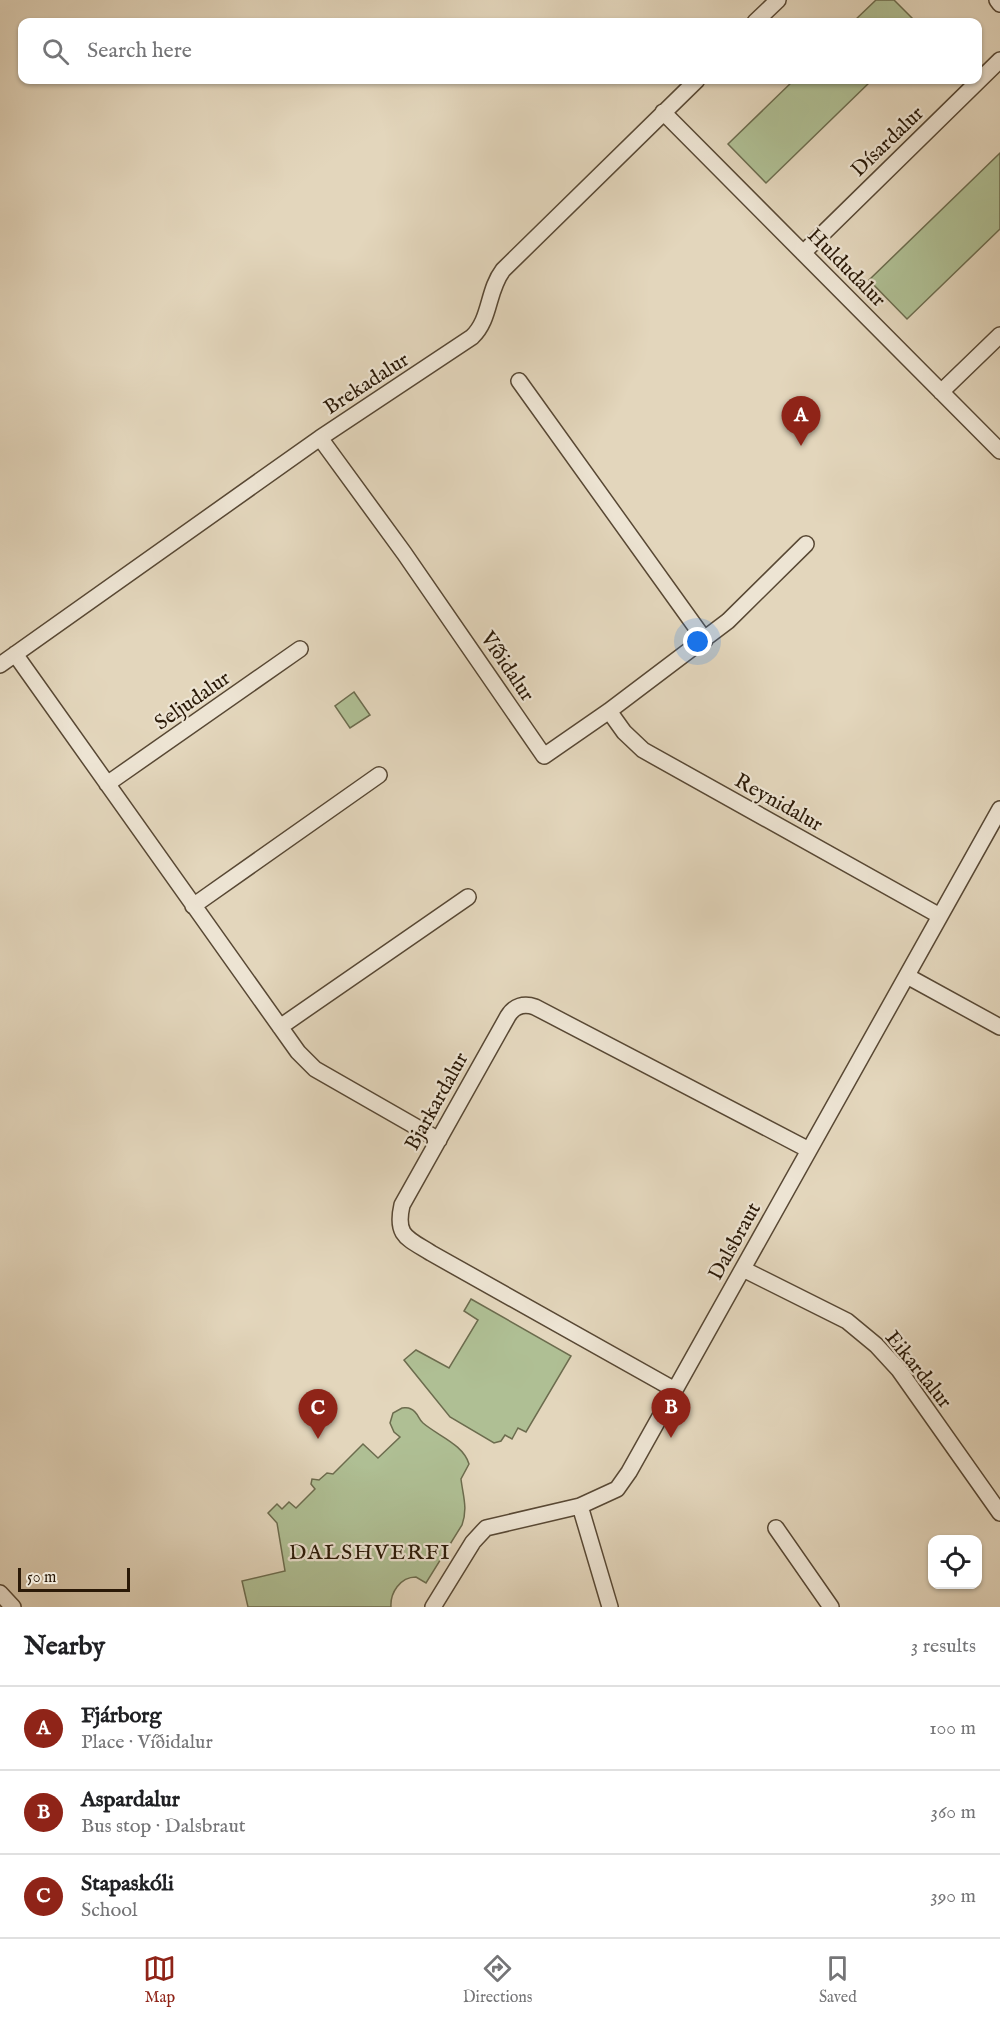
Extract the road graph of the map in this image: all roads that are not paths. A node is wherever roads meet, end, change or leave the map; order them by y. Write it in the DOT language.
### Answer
graph roads {
  1 [pos="778,0"];
  2 [pos="997,0"];
  3 [pos="1000,3"];
  4 [pos="759,18"];
  5 [pos="1000,60"];
  6 [pos="982,78"];
  7 [pos="693,84"];
  8 [pos="976,84"];
  9 [pos="663,112"];
  10 [pos="803,253"];
  11 [pos="1000,335"];
  12 [pos="519,381"];
  13 [pos="941,392"];
  14 [pos="320,438"];
  15 [pos="1000,451"];
  16 [pos="806,544"];
  17 [pos="705,640"];
  18 [pos="300,649"];
  19 [pos="15,654"];
  20 [pos="0,665"];
  21 [pos="609,711"];
  22 [pos="379,776"];
  23 [pos="107,784"];
  24 [pos="1000,809"];
  25 [pos="468,897"];
  26 [pos="193,906"];
  27 [pos="940,916"];
  28 [pos="907,976"];
  29 [pos="280,1027"];
  30 [pos="1000,1028"];
  31 [pos="439,1140"];
  32 [pos="809,1150"];
  33 [pos="742,1269"];
  34 [pos="675,1390"];
  35 [pos="580,1506"];
  36 [pos="1000,1513"];
  37 [pos="776,1528"];
  38 [pos="0,1593"];
  39 [pos="14,1607"];
  40 [pos="434,1607"];
  41 [pos="609,1607"];
  42 [pos="831,1607"];
  1 -- 4 [label="street"];
  2 -- 3 [label="street"];
  5 -- 6 [label="street, Dísardalur"];
  7 -- 9 [label="street, Brekadalur"];
  8 -- 10 [label="street, Dísardalur"];
  9 -- 10 [label="street, Huldudalur"];
  9 -- 14 [label="street, Brekadalur"];
  10 -- 13 [label="street, Huldudalur"];
  11 -- 13 [label="street"];
  12 -- 17 [label="street"];
  13 -- 15 [label="street, Huldudalur"];
  14 -- 19 [label="street, Brekadalur"];
  14 -- 21 [label="street, Víðidalur"];
  16 -- 17 [label="street, Víðidalur"];
  17 -- 21 [label="street, Víðidalur"];
  18 -- 23 [label="street, Seljudalur"];
  19 -- 20 [label="street, Brekadalur"];
  19 -- 23 [label="street"];
  21 -- 27 [label="street, Reynidalur"];
  22 -- 26 [label="street"];
  23 -- 26 [label="street"];
  24 -- 27 [label="street, Dalsbraut"];
  25 -- 29 [label="street"];
  26 -- 29 [label="street"];
  27 -- 28 [label="street, Dalsbraut"];
  28 -- 30 [label="street"];
  28 -- 32 [label="street, Dalsbraut"];
  29 -- 31 [label="street"];
  31 -- 32 [label="street, Bjarkardalur"];
  31 -- 34 [label="street, Bjarkardalur"];
  32 -- 33 [label="street, Dalsbraut"];
  33 -- 34 [label="street, Dalsbraut"];
  33 -- 36 [label="street, Eikardalur"];
  34 -- 35 [label="street, Dalsbraut"];
  35 -- 40 [label="street, Dalsbraut"];
  35 -- 41 [label="street"];
  37 -- 42 [label="street"];
  38 -- 39 [label="street"];
}
